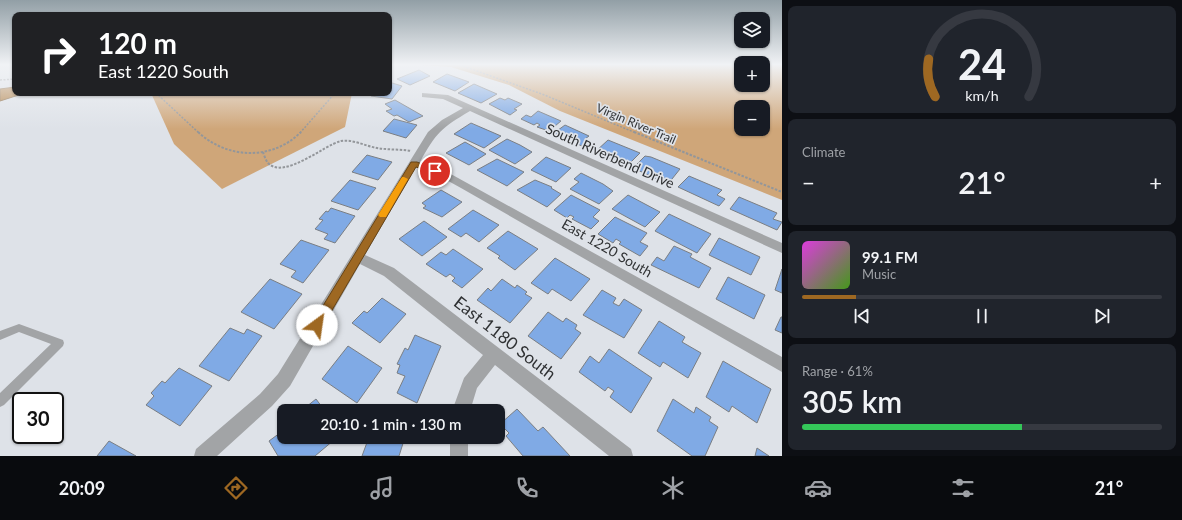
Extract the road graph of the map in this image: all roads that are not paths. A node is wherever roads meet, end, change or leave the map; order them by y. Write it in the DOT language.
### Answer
graph roads {
  1 [pos="425,95"];
  2 [pos="469,108"];
  3 [pos="413,157"];
  4 [pos="782,248"];
  5 [pos="358,257"];
  6 [pos="0,336"];
  7 [pos="494,354"];
  8 [pos="782,365"];
  9 [pos="0,401"];
  10 [pos="463,404"];
  11 [pos="459,444"];
  12 [pos="203,456"];
  13 [pos="459,456"];
  14 [pos="624,456"];
  1 -- 2 [label="street, South Riverbend Drive"];
  2 -- 3 [label="street"];
  2 -- 4 [label="street, South Riverbend Drive"];
  3 -- 5 [label="street"];
  3 -- 8 [label="street, East 1220 South"];
  5 -- 7 [label="street, East 1180 South"];
  5 -- 12 [label="street"];
  6 -- 9 [label="lane"];
  7 -- 10 [label="street"];
  7 -- 14 [label="street, East 1180 South"];
  11 -- 13 [label="street"];
}
